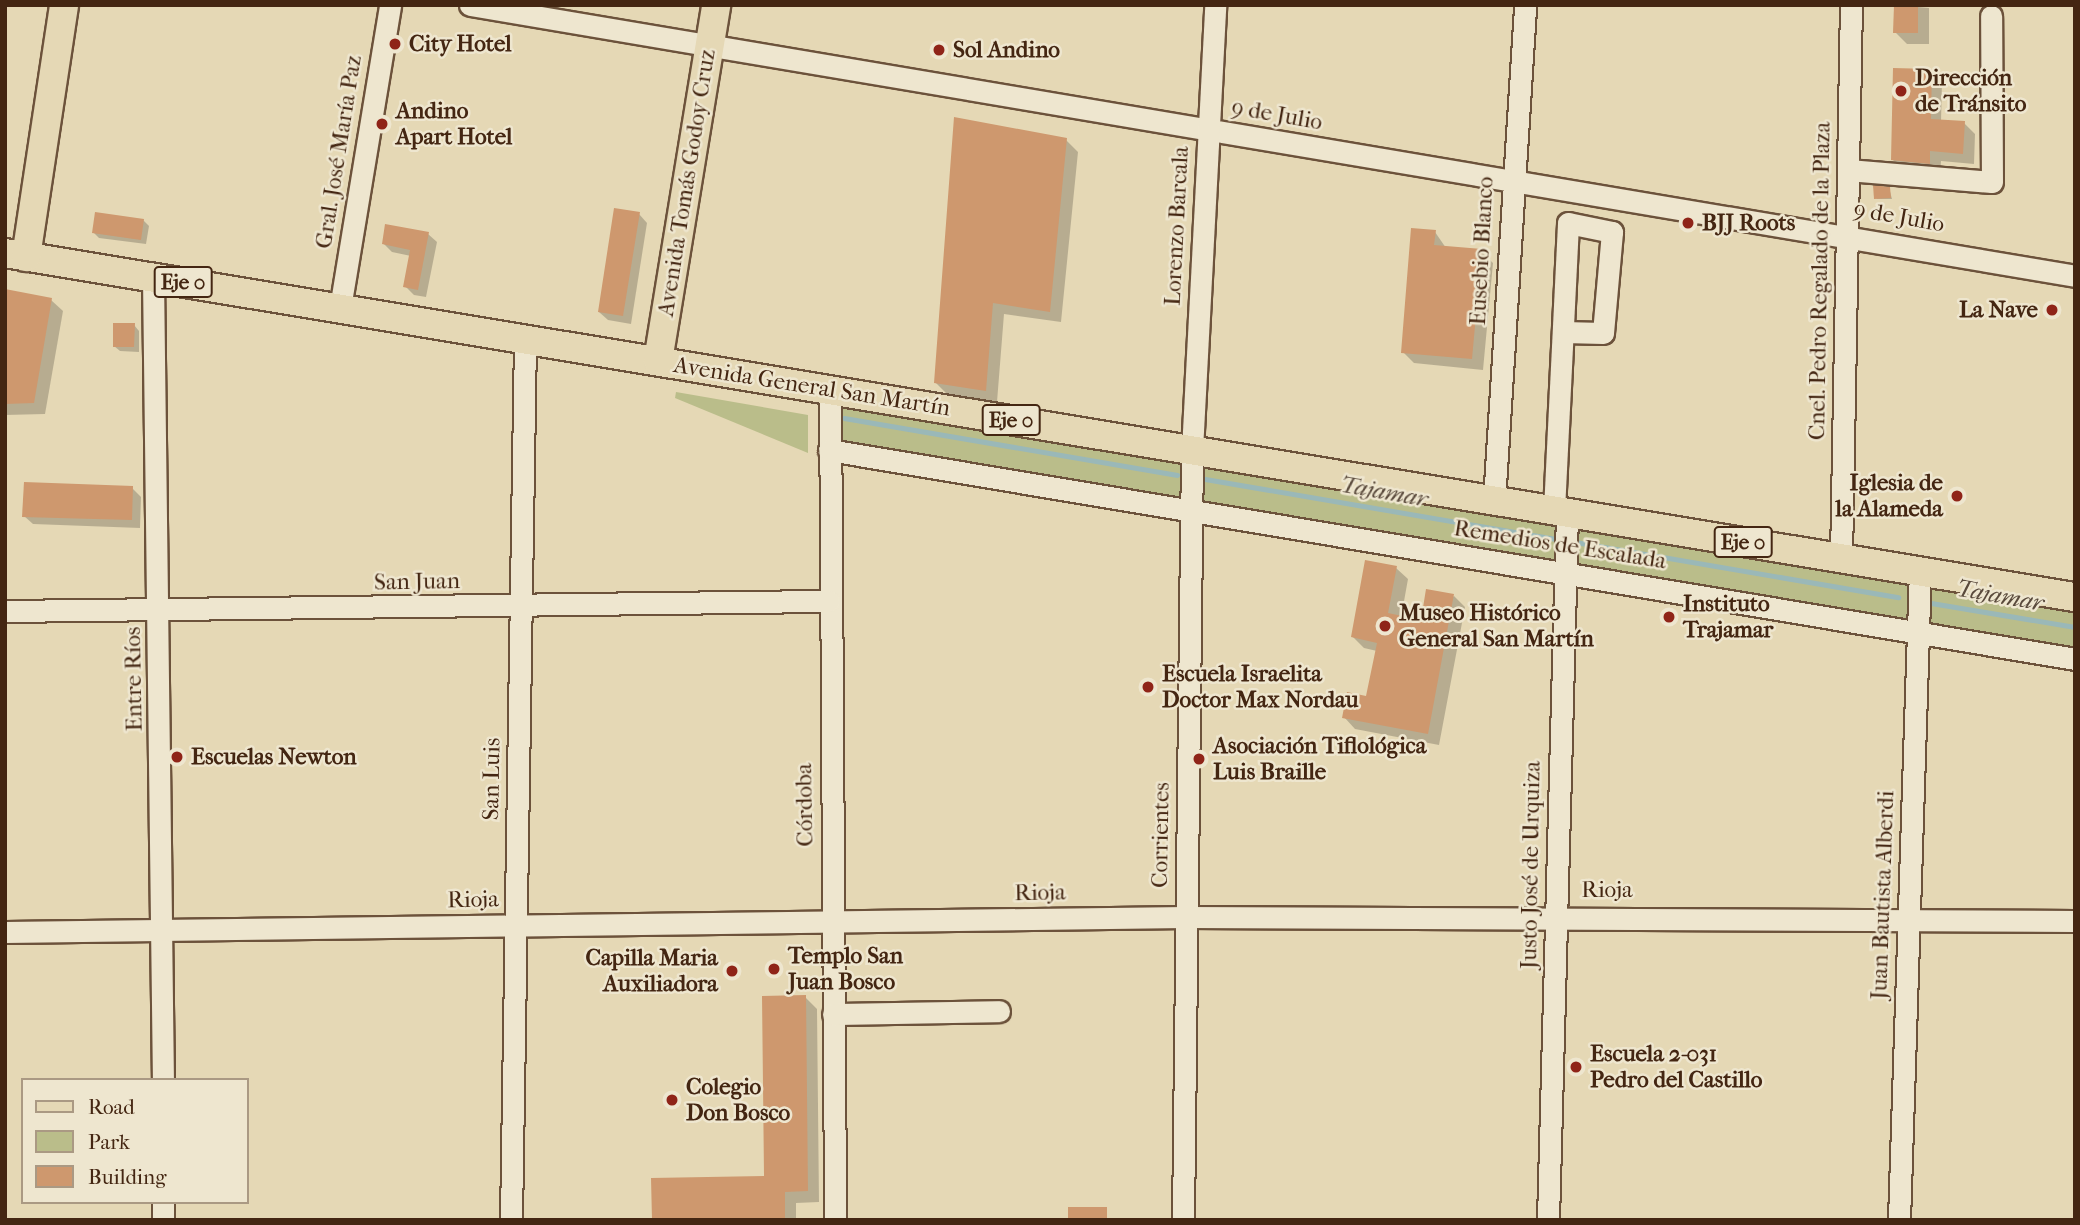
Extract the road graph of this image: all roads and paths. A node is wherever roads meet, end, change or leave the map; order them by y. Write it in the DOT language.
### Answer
graph roads {
  1 [pos="64,5"];
  2 [pos="390,5"];
  3 [pos="470,5"];
  4 [pos="716,5"];
  5 [pos="1215,5"];
  6 [pos="1525,5"];
  7 [pos="1851,5"];
  8 [pos="1991,16"];
  9 [pos="709,45"];
  10 [pos="1208,129"];
  11 [pos="1848,170"];
  12 [pos="1511,183"];
  13 [pos="1847,234"];
  14 [pos="15,255"];
  15 [pos="2075,276"];
  16 [pos="153,277"];
  17 [pos="340,308"];
  18 [pos="1563,332"];
  19 [pos="525,339"];
  20 [pos="658,361"];
  21 [pos="830,390"];
  22 [pos="829,450"];
  23 [pos="1192,450"];
  24 [pos="1494,501"];
  25 [pos="1190,510"];
  26 [pos="1560,511"];
  27 [pos="1841,558"];
  28 [pos="1920,571"];
  29 [pos="1565,573"];
  30 [pos="2075,597"];
  31 [pos="829,601"];
  32 [pos="521,607"];
  33 [pos="5,611"];
  34 [pos="159,612"];
  35 [pos="1918,632"];
  36 [pos="2075,659"];
  37 [pos="1556,916"];
  38 [pos="1186,917"];
  39 [pos="1908,919"];
  40 [pos="2075,921"];
  41 [pos="833,923"];
  42 [pos="516,925"];
  43 [pos="163,930"];
  44 [pos="5,932"];
  45 [pos="999,1011"];
  46 [pos="833,1014"];
  47 [pos="163,1078"];
  48 [pos="511,1220"];
  49 [pos="835,1220"];
  50 [pos="1183,1220"];
  51 [pos="1548,1220"];
  52 [pos="1899,1220"];
  1 -- 14 [label="main road"];
  2 -- 17 [label="street, Gral. José María Paz"];
  3 -- 9 [label="street, 9 de Julio"];
  4 -- 9 [label="main road, Avenida Tomás Godoy Cruz"];
  5 -- 10 [label="street, Lorenzo Barcala"];
  6 -- 12 [label="street, Eusebio Blanco"];
  7 -- 11 [label="street, Cnel. Pedro Regalado de la Plaza"];
  8 -- 11 [label="street"];
  9 -- 10 [label="street, 9 de Julio"];
  9 -- 20 [label="main road, Avenida Tomás Godoy Cruz"];
  10 -- 12 [label="street, 9 de Julio"];
  10 -- 23 [label="street, Lorenzo Barcala"];
  11 -- 13 [label="street, Cnel. Pedro Regalado de la Plaza"];
  12 -- 13 [label="street, 9 de Julio"];
  12 -- 24 [label="street, Eusebio Blanco"];
  13 -- 15 [label="street, 9 de Julio"];
  13 -- 27 [label="street, Cnel. Pedro Regalado de la Plaza"];
  14 -- 16 [label="main road, Avenida General San Martín / Eje 0"];
  16 -- 17 [label="main road, Avenida General San Martín / Eje 0"];
  16 -- 34 [label="street, Entre Ríos"];
  17 -- 19 [label="main road, Avenida General San Martín / Eje 0"];
  18 -- 18 [label="street, Justo José de Urquiza"];
  18 -- 26 [label="street, Justo José de Urquiza"];
  19 -- 20 [label="main road, Avenida General San Martín / Eje 0"];
  19 -- 32 [label="street, San Luis"];
  20 -- 21 [label="main road, Avenida General San Martín / Eje 0"];
  21 -- 22 [label="street, Córdoba"];
  21 -- 23 [label="main road, Avenida General San Martín / Eje 0"];
  22 -- 25 [label="street, Remedios de Escalada"];
  22 -- 31 [label="street, Córdoba"];
  23 -- 24 [label="main road, Avenida General San Martín / Eje 0"];
  23 -- 25 [label="street, Corrientes"];
  24 -- 26 [label="main road, Avenida General San Martín / Eje 0"];
  25 -- 29 [label="street, Remedios de Escalada"];
  25 -- 38 [label="street, Corrientes"];
  26 -- 27 [label="main road, Avenida General San Martín / Eje 0"];
  26 -- 29 [label="street, Justo José de Urquiza"];
  27 -- 28 [label="main road, Avenida General San Martín / Eje 0"];
  28 -- 30 [label="main road, Avenida General San Martín / Eje 0"];
  28 -- 35 [label="street, Juan Bautista Alberdi"];
  29 -- 35 [label="street, Remedios de Escalada"];
  29 -- 37 [label="street, Justo José de Urquiza"];
  31 -- 32 [label="street, San Juan"];
  31 -- 41 [label="street, Córdoba"];
  32 -- 34 [label="street, San Juan"];
  32 -- 42 [label="street, San Luis"];
  33 -- 34 [label="street, San Juan"];
  34 -- 43 [label="street, Entre Ríos"];
  35 -- 36 [label="street, Remedios de Escalada"];
  35 -- 39 [label="street, Juan Bautista Alberdi"];
  37 -- 38 [label="street, Rioja"];
  37 -- 39 [label="street, Rioja"];
  37 -- 51 [label="street, Justo José de Urquiza"];
  38 -- 41 [label="street, Rioja"];
  38 -- 50 [label="street, Corrientes"];
  39 -- 40 [label="street, Rioja"];
  39 -- 52 [label="street, Juan Bautista Alberdi"];
  41 -- 42 [label="street, Rioja"];
  41 -- 46 [label="street, Córdoba"];
  42 -- 43 [label="street, Rioja"];
  42 -- 48 [label="street, San Luis"];
  43 -- 44 [label="street, Rioja"];
  43 -- 47 [label="street, Entre Ríos"];
  45 -- 46 [label="street"];
  46 -- 49 [label="street, Córdoba"];
}
